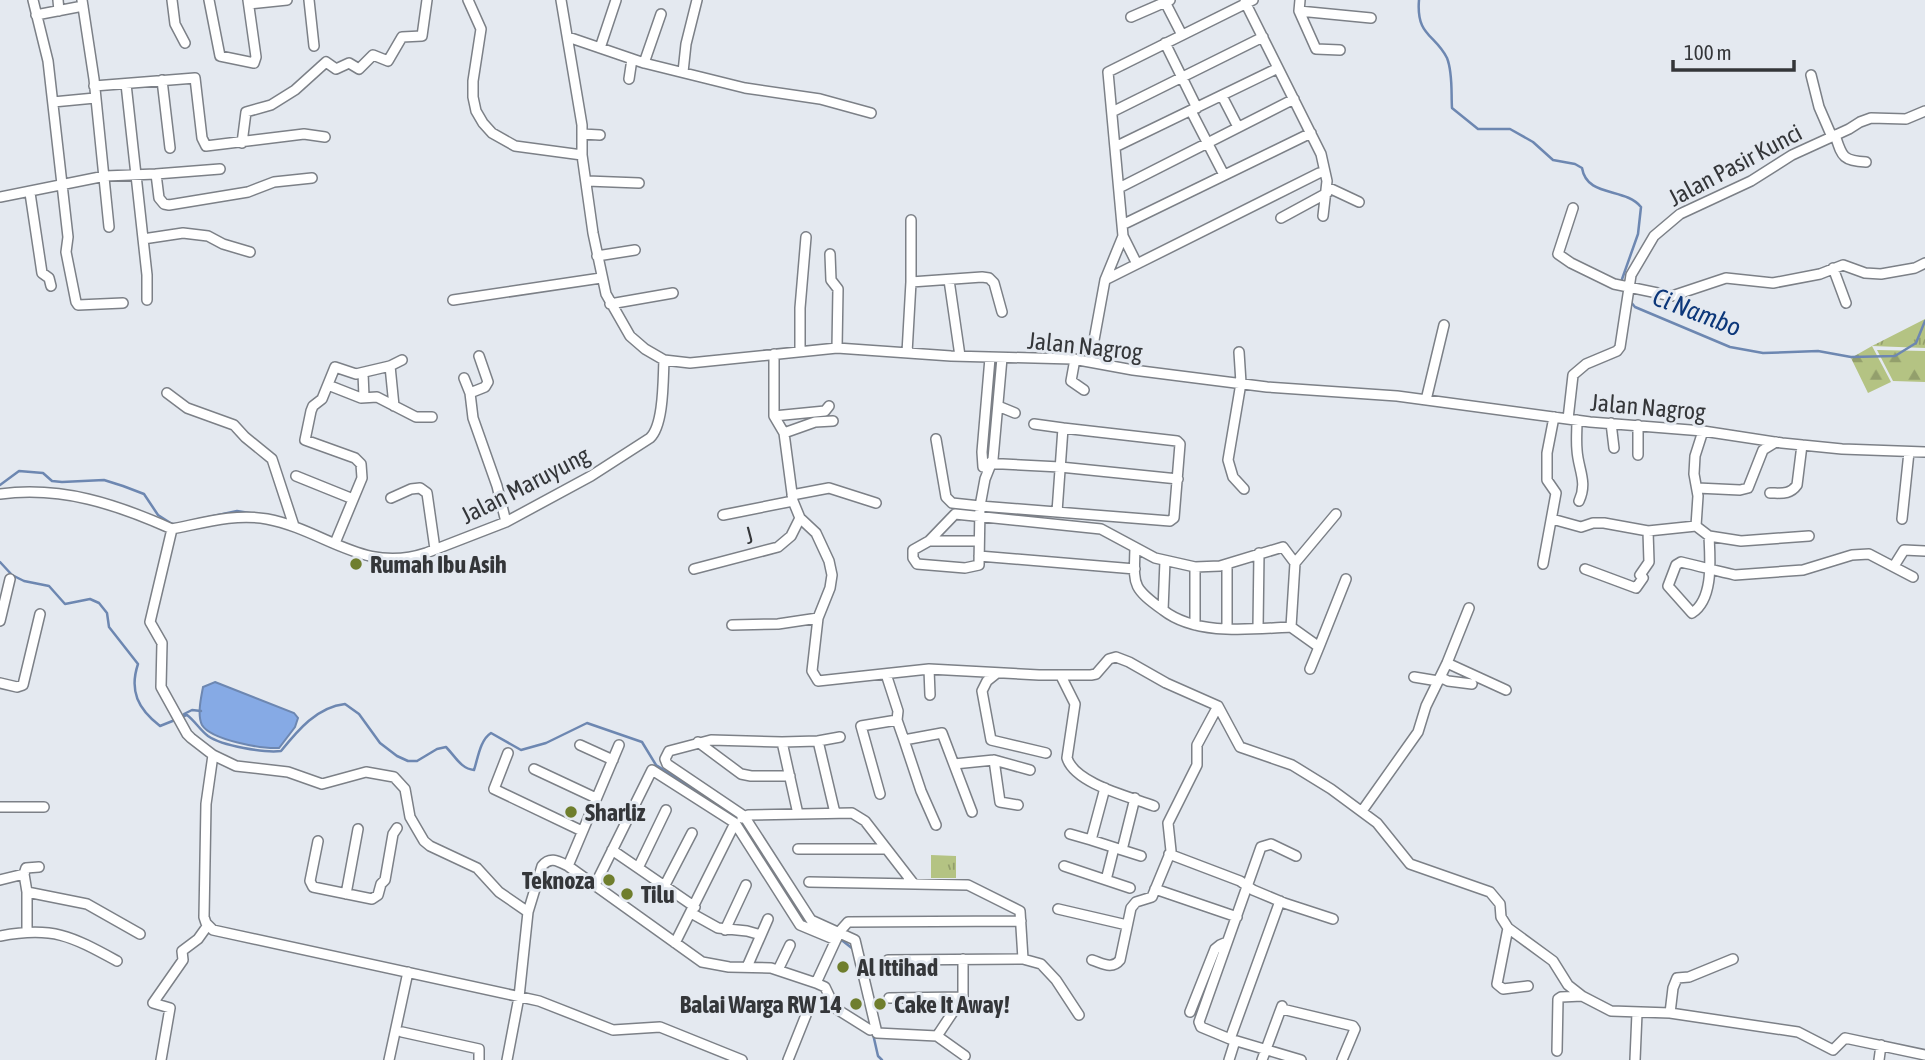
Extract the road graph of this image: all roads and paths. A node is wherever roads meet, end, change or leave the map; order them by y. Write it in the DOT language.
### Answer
graph roads {
  1 [pos="33,0"];
  2 [pos="58,0"];
  3 [pos="172,0"];
  4 [pos="209,0"];
  5 [pos="287,0"];
  6 [pos="309,0"];
  7 [pos="427,0"];
  8 [pos="468,0"];
  9 [pos="561,0"];
  10 [pos="617,0"];
  11 [pos="697,0"];
  12 [pos="1300,0"];
  13 [pos="271,1"];
  14 [pos="1167,1"];
  15 [pos="248,2"];
  16 [pos="1248,2"];
  17 [pos="82,3"];
  18 [pos="59,11"];
  19 [pos="1299,11"];
  20 [pos="661,14"];
  21 [pos="36,15"];
  22 [pos="1131,17"];
  23 [pos="1371,18"];
  24 [pos="1182,35"];
  25 [pos="568,37"];
  26 [pos="1263,37"];
  27 [pos="185,43"];
  28 [pos="1165,43"];
  29 [pos="314,46"];
  30 [pos="600,48"];
  31 [pos="1340,50"];
  32 [pos="632,59"];
  33 [pos="644,63"];
  34 [pos="1278,68"];
  35 [pos="683,72"];
  36 [pos="1811,75"];
  37 [pos="1182,77"];
  38 [pos="629,79"];
  39 [pos="162,80"];
  40 [pos="126,84"];
  41 [pos="94,86"];
  42 [pos="1222,96"];
  43 [pos="95,97"];
  44 [pos="1294,99"];
  45 [pos="53,102"];
  46 [pos="1194,109"];
  47 [pos="1925,111"];
  48 [pos="1112,112"];
  49 [pos="871,113"];
  50 [pos="1238,127"];
  51 [pos="1311,133"];
  52 [pos="582,134"];
  53 [pos="600,135"];
  54 [pos="1833,136"];
  55 [pos="325,137"];
  56 [pos="242,143"];
  57 [pos="1208,143"];
  58 [pos="1115,147"];
  59 [pos="170,148"];
  60 [pos="582,155"];
  61 [pos="1866,162"];
  62 [pos="220,169"];
  63 [pos="1319,173"];
  64 [pos="156,174"];
  65 [pos="137,175"];
  66 [pos="1224,175"];
  67 [pos="105,176"];
  68 [pos="312,178"];
  69 [pos="587,181"];
  70 [pos="639,183"];
  71 [pos="62,185"];
  72 [pos="1119,188"];
  73 [pos="1327,190"];
  74 [pos="30,192"];
  75 [pos="0,197"];
  76 [pos="1359,202"];
  77 [pos="1573,208"];
  78 [pos="1323,216"];
  79 [pos="1282,218"];
  80 [pos="911,220"];
  81 [pos="1122,225"];
  82 [pos="109,227"];
  83 [pos="1123,236"];
  84 [pos="806,237"];
  85 [pos="144,239"];
  86 [pos="635,250"];
  87 [pos="250,252"];
  88 [pos="830,254"];
  89 [pos="597,257"];
  90 [pos="1925,262"];
  91 [pos="1137,264"];
  92 [pos="1833,268"];
  93 [pos="601,278"];
  94 [pos="949,280"];
  95 [pos="1105,280"];
  96 [pos="911,282"];
  97 [pos="51,286"];
  98 [pos="1625,291"];
  99 [pos="673,293"];
  100 [pos="147,300"];
  101 [pos="453,300"];
  102 [pos="122,303"];
  103 [pos="1846,303"];
  104 [pos="610,304"];
  105 [pos="1002,312"];
  106 [pos="1444,325"];
  107 [pos="837,348"];
  108 [pos="800,351"];
  109 [pos="1239,352"];
  110 [pos="906,353"];
  111 [pos="774,354"];
  112 [pos="479,356"];
  113 [pos="960,356"];
  114 [pos="990,358"];
  115 [pos="1002,358"];
  116 [pos="1075,359"];
  117 [pos="402,360"];
  118 [pos="664,360"];
  119 [pos="1090,362"];
  120 [pos="390,366"];
  121 [pos="363,373"];
  122 [pos="464,378"];
  123 [pos="1241,383"];
  124 [pos="328,385"];
  125 [pos="1084,390"];
  126 [pos="167,393"];
  127 [pos="470,393"];
  128 [pos="364,397"];
  129 [pos="1426,400"];
  130 [pos="394,405"];
  131 [pos="829,406"];
  132 [pos="998,406"];
  133 [pos="1015,413"];
  134 [pos="774,416"];
  135 [pos="1554,416"];
  136 [pos="432,417"];
  137 [pos="1572,419"];
  138 [pos="833,421"];
  139 [pos="1611,423"];
  140 [pos="1034,425"];
  141 [pos="1638,425"];
  142 [pos="1063,428"];
  143 [pos="1703,430"];
  144 [pos="785,433"];
  145 [pos="936,439"];
  146 [pos="1776,442"];
  147 [pos="1802,445"];
  148 [pos="1614,448"];
  149 [pos="1909,452"];
  150 [pos="1925,452"];
  151 [pos="1637,455"];
  152 [pos="987,464"];
  153 [pos="1060,467"];
  154 [pos="296,476"];
  155 [pos="1178,479"];
  156 [pos="1697,488"];
  157 [pos="1244,489"];
  158 [pos="1770,493"];
  159 [pos="0,494"];
  160 [pos="391,498"];
  161 [pos="793,498"];
  162 [pos="352,499"];
  163 [pos="1579,501"];
  164 [pos="876,503"];
  165 [pos="980,511"];
  166 [pos="1057,512"];
  167 [pos="1336,514"];
  168 [pos="723,515"];
  169 [pos="800,518"];
  170 [pos="1552,519"];
  171 [pos="1902,519"];
  172 [pos="506,522"];
  173 [pos="294,526"];
  174 [pos="1696,526"];
  175 [pos="172,529"];
  176 [pos="1648,531"];
  177 [pos="1709,536"];
  178 [pos="1809,536"];
  179 [pos="929,541"];
  180 [pos="978,541"];
  181 [pos="334,543"];
  182 [pos="1135,548"];
  183 [pos="435,549"];
  184 [pos="1925,551"];
  185 [pos="1259,553"];
  186 [pos="979,556"];
  187 [pos="1165,561"];
  188 [pos="1295,563"];
  189 [pos="1227,564"];
  190 [pos="1543,564"];
  191 [pos="1894,566"];
  192 [pos="1195,567"];
  193 [pos="694,569"];
  194 [pos="1135,569"];
  195 [pos="1586,569"];
  196 [pos="1710,569"];
  197 [pos="1913,577"];
  198 [pos="10,579"];
  199 [pos="1346,579"];
  200 [pos="1469,608"];
  201 [pos="1163,610"];
  202 [pos="40,614"];
  203 [pos="818,618"];
  204 [pos="0,621"];
  205 [pos="732,625"];
  206 [pos="1195,625"];
  207 [pos="1227,628"];
  208 [pos="1258,628"];
  209 [pos="1291,628"];
  210 [pos="1319,647"];
  211 [pos="1447,663"];
  212 [pos="929,669"];
  213 [pos="1310,669"];
  214 [pos="996,673"];
  215 [pos="886,674"];
  216 [pos="1061,676"];
  217 [pos="1414,677"];
  218 [pos="1439,679"];
  219 [pos="0,683"];
  220 [pos="1472,684"];
  221 [pos="1506,690"];
  222 [pos="930,695"];
  223 [pos="1218,706"];
  224 [pos="897,720"];
  225 [pos="840,737"];
  226 [pos="904,740"];
  227 [pos="818,741"];
  228 [pos="698,742"];
  229 [pos="782,743"];
  230 [pos="580,745"];
  231 [pos="619,746"];
  232 [pos="508,753"];
  233 [pos="1046,753"];
  234 [pos="213,755"];
  235 [pos="612,760"];
  236 [pos="994,760"];
  237 [pos="954,764"];
  238 [pos="534,769"];
  239 [pos="1030,770"];
  240 [pos="790,775"];
  241 [pos="1105,788"];
  242 [pos="880,794"];
  243 [pos="596,798"];
  244 [pos="1135,798"];
  245 [pos="1018,805"];
  246 [pos="1154,806"];
  247 [pos="0,807"];
  248 [pos="44,807"];
  249 [pos="666,810"];
  250 [pos="1362,811"];
  251 [pos="972,812"];
  252 [pos="835,813"];
  253 [pos="798,814"];
  254 [pos="744,816"];
  255 [pos="412,821"];
  256 [pos="735,822"];
  257 [pos="936,825"];
  258 [pos="358,829"];
  259 [pos="582,831"];
  260 [pos="692,833"];
  261 [pos="1070,834"];
  262 [pos="1091,840"];
  263 [pos="318,841"];
  264 [pos="799,849"];
  265 [pos="887,849"];
  266 [pos="1118,849"];
  267 [pos="612,850"];
  268 [pos="1169,854"];
  269 [pos="1141,856"];
  270 [pos="1296,856"];
  271 [pos="568,866"];
  272 [pos="639,866"];
  273 [pos="1064,866"];
  274 [pos="39,867"];
  275 [pos="24,874"];
  276 [pos="0,880"];
  277 [pos="1106,880"];
  278 [pos="809,882"];
  279 [pos="914,883"];
  280 [pos="595,885"];
  281 [pos="746,885"];
  282 [pos="665,886"];
  283 [pos="1247,887"];
  284 [pos="1130,888"];
  285 [pos="1155,889"];
  286 [pos="27,892"];
  287 [pos="346,894"];
  288 [pos="1280,901"];
  289 [pos="1058,909"];
  290 [pos="693,910"];
  291 [pos="528,912"];
  292 [pos="1021,916"];
  293 [pos="1237,917"];
  294 [pos="768,919"];
  295 [pos="1333,919"];
  296 [pos="208,925"];
  297 [pos="1127,925"];
  298 [pos="1508,928"];
  299 [pos="27,930"];
  300 [pos="725,930"];
  301 [pos="140,934"];
  302 [pos="761,935"];
  303 [pos="0,936"];
  304 [pos="838,936"];
  305 [pos="1227,942"];
  306 [pos="675,943"];
  307 [pos="790,945"];
  308 [pos="963,959"];
  309 [pos="1023,959"];
  310 [pos="1733,959"];
  311 [pos="888,960"];
  312 [pos="1092,960"];
  313 [pos="117,961"];
  314 [pos="747,967"];
  315 [pos="778,971"];
  316 [pos="408,972"];
  317 [pos="816,982"];
  318 [pos="1528,986"];
  319 [pos="1582,996"];
  320 [pos="963,997"];
  321 [pos="519,998"];
  322 [pos="889,998"];
  323 [pos="1189,1012"];
  324 [pos="1637,1013"];
  325 [pos="1670,1013"];
  326 [pos="806,1015"];
  327 [pos="1079,1016"];
  328 [pos="402,1032"];
  329 [pos="873,1032"];
  330 [pos="937,1036"];
  331 [pos="1233,1040"];
  332 [pos="1881,1045"];
  333 [pos="1264,1050"];
  334 [pos="1557,1051"];
  335 [pos="965,1056"];
  336 [pos="1921,1056"];
  337 [pos="161,1060"];
  338 [pos="389,1060"];
  339 [pos="480,1060"];
  340 [pos="507,1060"];
  341 [pos="742,1060"];
  342 [pos="788,1060"];
  343 [pos="1229,1060"];
  344 [pos="1262,1060"];
  345 [pos="1301,1060"];
  346 [pos="1342,1060"];
  347 [pos="1635,1060"];
  348 [pos="1879,1060"];
  1 -- 21 [label="street"];
  2 -- 18 [label="street"];
  3 -- 27 [label="street"];
  4 -- 15 [label="street"];
  5 -- 13 [label="street"];
  6 -- 29 [label="street"];
  7 -- 56 [label="street"];
  8 -- 60 [label="street"];
  9 -- 25 [label="street"];
  10 -- 30 [label="street"];
  11 -- 35 [label="street"];
  12 -- 19 [label="street"];
  13 -- 15 [label="street"];
  14 -- 22 [label="street"];
  14 -- 24 [label="street"];
  16 -- 24 [label="street"];
  16 -- 26 [label="street"];
  17 -- 18 [label="street"];
  17 -- 41 [label="street"];
  18 -- 21 [label="street"];
  19 -- 23 [label="street"];
  19 -- 31 [label="street"];
  20 -- 33 [label="street"];
  21 -- 45 [label="street"];
  24 -- 28 [label="street"];
  25 -- 30 [label="street"];
  25 -- 52 [label="street"];
  26 -- 34 [label="street"];
  26 -- 37 [label="street"];
  28 -- 37 [label="street"];
  28 -- 48 [label="street"];
  30 -- 32 [label="street"];
  32 -- 33 [label="street"];
  32 -- 38 [label="street"];
  33 -- 35 [label="street"];
  34 -- 42 [label="street"];
  34 -- 44 [label="street"];
  35 -- 49 [label="street"];
  36 -- 54 [label="street"];
  37 -- 46 [label="street"];
  37 -- 48 [label="street"];
  39 -- 40 [label="street"];
  39 -- 56 [label="street"];
  39 -- 59 [label="street"];
  40 -- 41 [label="street"];
  40 -- 65 [label="street"];
  41 -- 43 [label="street"];
  42 -- 46 [label="street"];
  42 -- 50 [label="street"];
  43 -- 45 [label="street"];
  43 -- 67 [label="street"];
  44 -- 50 [label="street"];
  44 -- 51 [label="street"];
  45 -- 71 [label="street"];
  46 -- 57 [label="street"];
  46 -- 58 [label="street"];
  47 -- 54 [label="street, Jalan Pasir Kunci"];
  48 -- 58 [label="street"];
  50 -- 57 [label="street"];
  51 -- 66 [label="street"];
  51 -- 73 [label="street"];
  52 -- 53 [label="street"];
  52 -- 60 [label="street"];
  54 -- 61 [label="street"];
  54 -- 98 [label="street, Jalan Pasir Kunci"];
  55 -- 56 [label="street"];
  57 -- 66 [label="street"];
  57 -- 72 [label="street"];
  58 -- 72 [label="street"];
  60 -- 69 [label="street"];
  62 -- 64 [label="street"];
  63 -- 91 [label="street"];
  64 -- 65 [label="street"];
  64 -- 68 [label="street"];
  65 -- 67 [label="street"];
  65 -- 85 [label="street"];
  66 -- 81 [label="street"];
  67 -- 71 [label="street"];
  67 -- 82 [label="street"];
  69 -- 70 [label="street"];
  69 -- 89 [label="street"];
  71 -- 74 [label="street"];
  71 -- 102 [label="street"];
  72 -- 81 [label="street"];
  73 -- 76 [label="street"];
  73 -- 78 [label="street"];
  73 -- 79 [label="street"];
  74 -- 75 [label="street"];
  74 -- 97 [label="street"];
  77 -- 98 [label="street"];
  80 -- 96 [label="street"];
  81 -- 83 [label="street"];
  83 -- 91 [label="street"];
  83 -- 95 [label="street"];
  84 -- 108 [label="street"];
  85 -- 87 [label="street"];
  85 -- 100 [label="street"];
  86 -- 89 [label="street"];
  88 -- 107 [label="street"];
  89 -- 93 [label="street"];
  90 -- 92 [label="street"];
  91 -- 95 [label="street"];
  92 -- 98 [label="street"];
  92 -- 103 [label="street"];
  93 -- 101 [label="street"];
  93 -- 104 [label="street"];
  94 -- 96 [label="street"];
  94 -- 105 [label="street"];
  94 -- 113 [label="street"];
  95 -- 119 [label="street"];
  96 -- 110 [label="street"];
  98 -- 137 [label="street, Jalan Pasir Kunci"];
  99 -- 104 [label="street"];
  104 -- 118 [label="street"];
  106 -- 129 [label="street"];
  107 -- 108 [label="street, Jalan Nagrog"];
  107 -- 110 [label="street, Jalan Nagrog"];
  108 -- 111 [label="street, Jalan Nagrog"];
  109 -- 123 [label="street"];
  110 -- 113 [label="street, Jalan Nagrog"];
  111 -- 118 [label="street, Jalan Nagrog"];
  111 -- 134 [label="street"];
  112 -- 127 [label="street"];
  113 -- 114 [label="street, Jalan Nagrog"];
  114 -- 115 [label="street, Jalan Nagrog"];
  114 -- 152 [label="street"];
  115 -- 116 [label="street, Jalan Nagrog"];
  115 -- 132 [label="street"];
  116 -- 119 [label="street, Jalan Nagrog"];
  116 -- 125 [label="street"];
  117 -- 120 [label="street"];
  118 -- 172 [label="street, Jalan Maruyung"];
  119 -- 123 [label="street, Jalan Nagrog"];
  120 -- 121 [label="street"];
  120 -- 130 [label="street"];
  121 -- 124 [label="street"];
  121 -- 128 [label="street"];
  122 -- 127 [label="street"];
  123 -- 129 [label="street, Jalan Nagrog"];
  123 -- 157 [label="street"];
  124 -- 128 [label="street"];
  124 -- 162 [label="street"];
  126 -- 173 [label="street"];
  127 -- 172 [label="street"];
  128 -- 130 [label="street"];
  129 -- 135 [label="street, Jalan Nagrog"];
  130 -- 136 [label="street"];
  131 -- 134 [label="street"];
  132 -- 133 [label="street"];
  132 -- 152 [label="street"];
  134 -- 144 [label="street"];
  135 -- 137 [label="street, Jalan Nagrog"];
  135 -- 170 [label="street"];
  137 -- 139 [label="street, Jalan Nagrog"];
  137 -- 163 [label="street"];
  138 -- 144 [label="street"];
  139 -- 141 [label="street, Jalan Nagrog"];
  139 -- 148 [label="street"];
  140 -- 142 [label="street"];
  141 -- 143 [label="street, Jalan Nagrog"];
  141 -- 151 [label="street"];
  142 -- 153 [label="street"];
  142 -- 155 [label="street"];
  143 -- 146 [label="street, Jalan Nagrog"];
  143 -- 156 [label="street"];
  144 -- 161 [label="street"];
  145 -- 165 [label="street"];
  146 -- 147 [label="street, Jalan Nagrog"];
  146 -- 156 [label="street"];
  147 -- 149 [label="street, Jalan Nagrog"];
  147 -- 158 [label="street"];
  149 -- 150 [label="street, Jalan Nagrog"];
  149 -- 171 [label="street"];
  152 -- 153 [label="street"];
  152 -- 165 [label="street"];
  153 -- 155 [label="street"];
  153 -- 166 [label="street"];
  154 -- 162 [label="street"];
  155 -- 166 [label="street"];
  156 -- 174 [label="street"];
  159 -- 175 [label="street"];
  160 -- 183 [label="street"];
  161 -- 164 [label="street"];
  161 -- 168 [label="street"];
  161 -- 169 [label="street"];
  162 -- 181 [label="street"];
  165 -- 166 [label="street"];
  165 -- 179 [label="street"];
  165 -- 180 [label="street"];
  165 -- 182 [label="street"];
  167 -- 188 [label="street"];
  169 -- 193 [label="street, J"];
  169 -- 203 [label="street"];
  170 -- 176 [label="street"];
  170 -- 190 [label="street"];
  172 -- 183 [label="street, Jalan Maruyung"];
  173 -- 175 [label="street, Jalan Maruyung"];
  173 -- 181 [label="street, Jalan Maruyung"];
  174 -- 176 [label="street"];
  174 -- 177 [label="street"];
  175 -- 234 [label="street"];
  176 -- 195 [label="street"];
  177 -- 178 [label="street"];
  177 -- 196 [label="street"];
  179 -- 180 [label="street"];
  179 -- 186 [label="street"];
  180 -- 186 [label="street"];
  181 -- 183 [label="street, Jalan Maruyung"];
  182 -- 187 [label="street"];
  182 -- 194 [label="street"];
  184 -- 191 [label="street"];
  185 -- 188 [label="street"];
  185 -- 189 [label="street"];
  185 -- 208 [label="street"];
  186 -- 194 [label="street"];
  187 -- 192 [label="street"];
  187 -- 201 [label="street"];
  188 -- 209 [label="street"];
  189 -- 192 [label="street"];
  189 -- 207 [label="street"];
  191 -- 196 [label="street"];
  191 -- 197 [label="street"];
  192 -- 206 [label="street"];
  194 -- 201 [label="street"];
  196 -- 196 [label="street"];
  198 -- 204 [label="street"];
  199 -- 210 [label="street"];
  200 -- 211 [label="street"];
  201 -- 206 [label="street"];
  202 -- 219 [label="street"];
  203 -- 205 [label="street"];
  203 -- 215 [label="street"];
  206 -- 207 [label="street"];
  207 -- 208 [label="street"];
  208 -- 209 [label="street"];
  209 -- 210 [label="street"];
  210 -- 213 [label="street"];
  211 -- 218 [label="street"];
  211 -- 221 [label="street"];
  212 -- 214 [label="street"];
  212 -- 215 [label="street"];
  212 -- 222 [label="street"];
  214 -- 216 [label="street"];
  214 -- 233 [label="street"];
  215 -- 224 [label="street"];
  216 -- 223 [label="street"];
  216 -- 241 [label="street"];
  217 -- 218 [label="street"];
  218 -- 220 [label="street"];
  218 -- 250 [label="street"];
  223 -- 250 [label="street"];
  223 -- 268 [label="street"];
  224 -- 226 [label="street"];
  224 -- 242 [label="street"];
  225 -- 227 [label="street"];
  226 -- 237 [label="street"];
  226 -- 257 [label="street"];
  227 -- 229 [label="street"];
  227 -- 252 [label="street"];
  228 -- 229 [label="street"];
  228 -- 240 [label="street"];
  228 -- 254 [label="street"];
  229 -- 240 [label="street"];
  230 -- 235 [label="street"];
  231 -- 235 [label="street"];
  232 -- 259 [label="street"];
  234 -- 255 [label="street"];
  234 -- 296 [label="street"];
  235 -- 243 [label="street"];
  236 -- 237 [label="street"];
  236 -- 239 [label="street"];
  236 -- 245 [label="street"];
  237 -- 251 [label="street"];
  238 -- 243 [label="street"];
  240 -- 253 [label="street"];
  241 -- 244 [label="street"];
  241 -- 262 [label="street"];
  243 -- 259 [label="street"];
  244 -- 246 [label="street"];
  244 -- 266 [label="street"];
  247 -- 248 [label="street"];
  249 -- 272 [label="street"];
  250 -- 298 [label="street"];
  252 -- 253 [label="street"];
  252 -- 265 [label="street"];
  253 -- 254 [label="street"];
  254 -- 256 [label="street"];
  254 -- 304 [label="street"];
  255 -- 287 [label="street"];
  255 -- 291 [label="street"];
  256 -- 267 [label="street"];
  256 -- 290 [label="street"];
  256 -- 304 [label="street"];
  258 -- 287 [label="street"];
  259 -- 271 [label="street"];
  260 -- 282 [label="street"];
  261 -- 262 [label="street"];
  262 -- 266 [label="street"];
  263 -- 287 [label="street"];
  264 -- 265 [label="street"];
  265 -- 279 [label="street"];
  266 -- 269 [label="street"];
  266 -- 277 [label="street"];
  267 -- 272 [label="street"];
  267 -- 280 [label="street"];
  268 -- 283 [label="street"];
  268 -- 285 [label="street"];
  270 -- 283 [label="street"];
  271 -- 280 [label="street"];
  271 -- 291 [label="street"];
  272 -- 282 [label="street"];
  273 -- 277 [label="street"];
  274 -- 275 [label="street"];
  275 -- 276 [label="street"];
  275 -- 286 [label="street"];
  277 -- 284 [label="street"];
  278 -- 279 [label="street"];
  279 -- 292 [label="street"];
  280 -- 306 [label="street"];
  281 -- 300 [label="street"];
  282 -- 290 [label="street"];
  283 -- 288 [label="street"];
  283 -- 293 [label="street"];
  285 -- 293 [label="street"];
  285 -- 297 [label="street"];
  286 -- 299 [label="street"];
  286 -- 301 [label="street"];
  288 -- 295 [label="street"];
  288 -- 331 [label="street"];
  289 -- 297 [label="street"];
  290 -- 300 [label="street"];
  290 -- 306 [label="street"];
  291 -- 321 [label="street"];
  292 -- 304 [label="street"];
  292 -- 309 [label="street"];
  293 -- 305 [label="street"];
  294 -- 302 [label="street"];
  296 -- 316 [label="street"];
  296 -- 337 [label="street"];
  297 -- 312 [label="street"];
  298 -- 318 [label="street"];
  298 -- 319 [label="street"];
  299 -- 303 [label="street"];
  299 -- 313 [label="street"];
  300 -- 302 [label="street"];
  302 -- 314 [label="street"];
  304 -- 317 [label="street"];
  304 -- 329 [label="street"];
  305 -- 323 [label="street"];
  305 -- 331 [label="street"];
  306 -- 314 [label="street"];
  307 -- 315 [label="street"];
  308 -- 309 [label="street"];
  308 -- 311 [label="street"];
  308 -- 320 [label="street"];
  309 -- 327 [label="street"];
  310 -- 325 [label="street"];
  314 -- 315 [label="street"];
  315 -- 317 [label="street"];
  316 -- 321 [label="street"];
  316 -- 338 [label="street"];
  317 -- 329 [label="street"];
  319 -- 324 [label="street"];
  319 -- 334 [label="street"];
  320 -- 322 [label="street"];
  320 -- 330 [label="street"];
  321 -- 340 [label="street"];
  321 -- 341 [label="street"];
  324 -- 325 [label="street"];
  324 -- 347 [label="street"];
  325 -- 332 [label="street"];
  326 -- 342 [label="street"];
  328 -- 339 [label="street"];
  329 -- 330 [label="street"];
  330 -- 335 [label="street"];
  331 -- 333 [label="street"];
  331 -- 343 [label="street"];
  332 -- 336 [label="street"];
  332 -- 348 [label="street"];
  333 -- 344 [label="street"];
  333 -- 345 [label="street"];
  333 -- 346 [label="street"];
}
